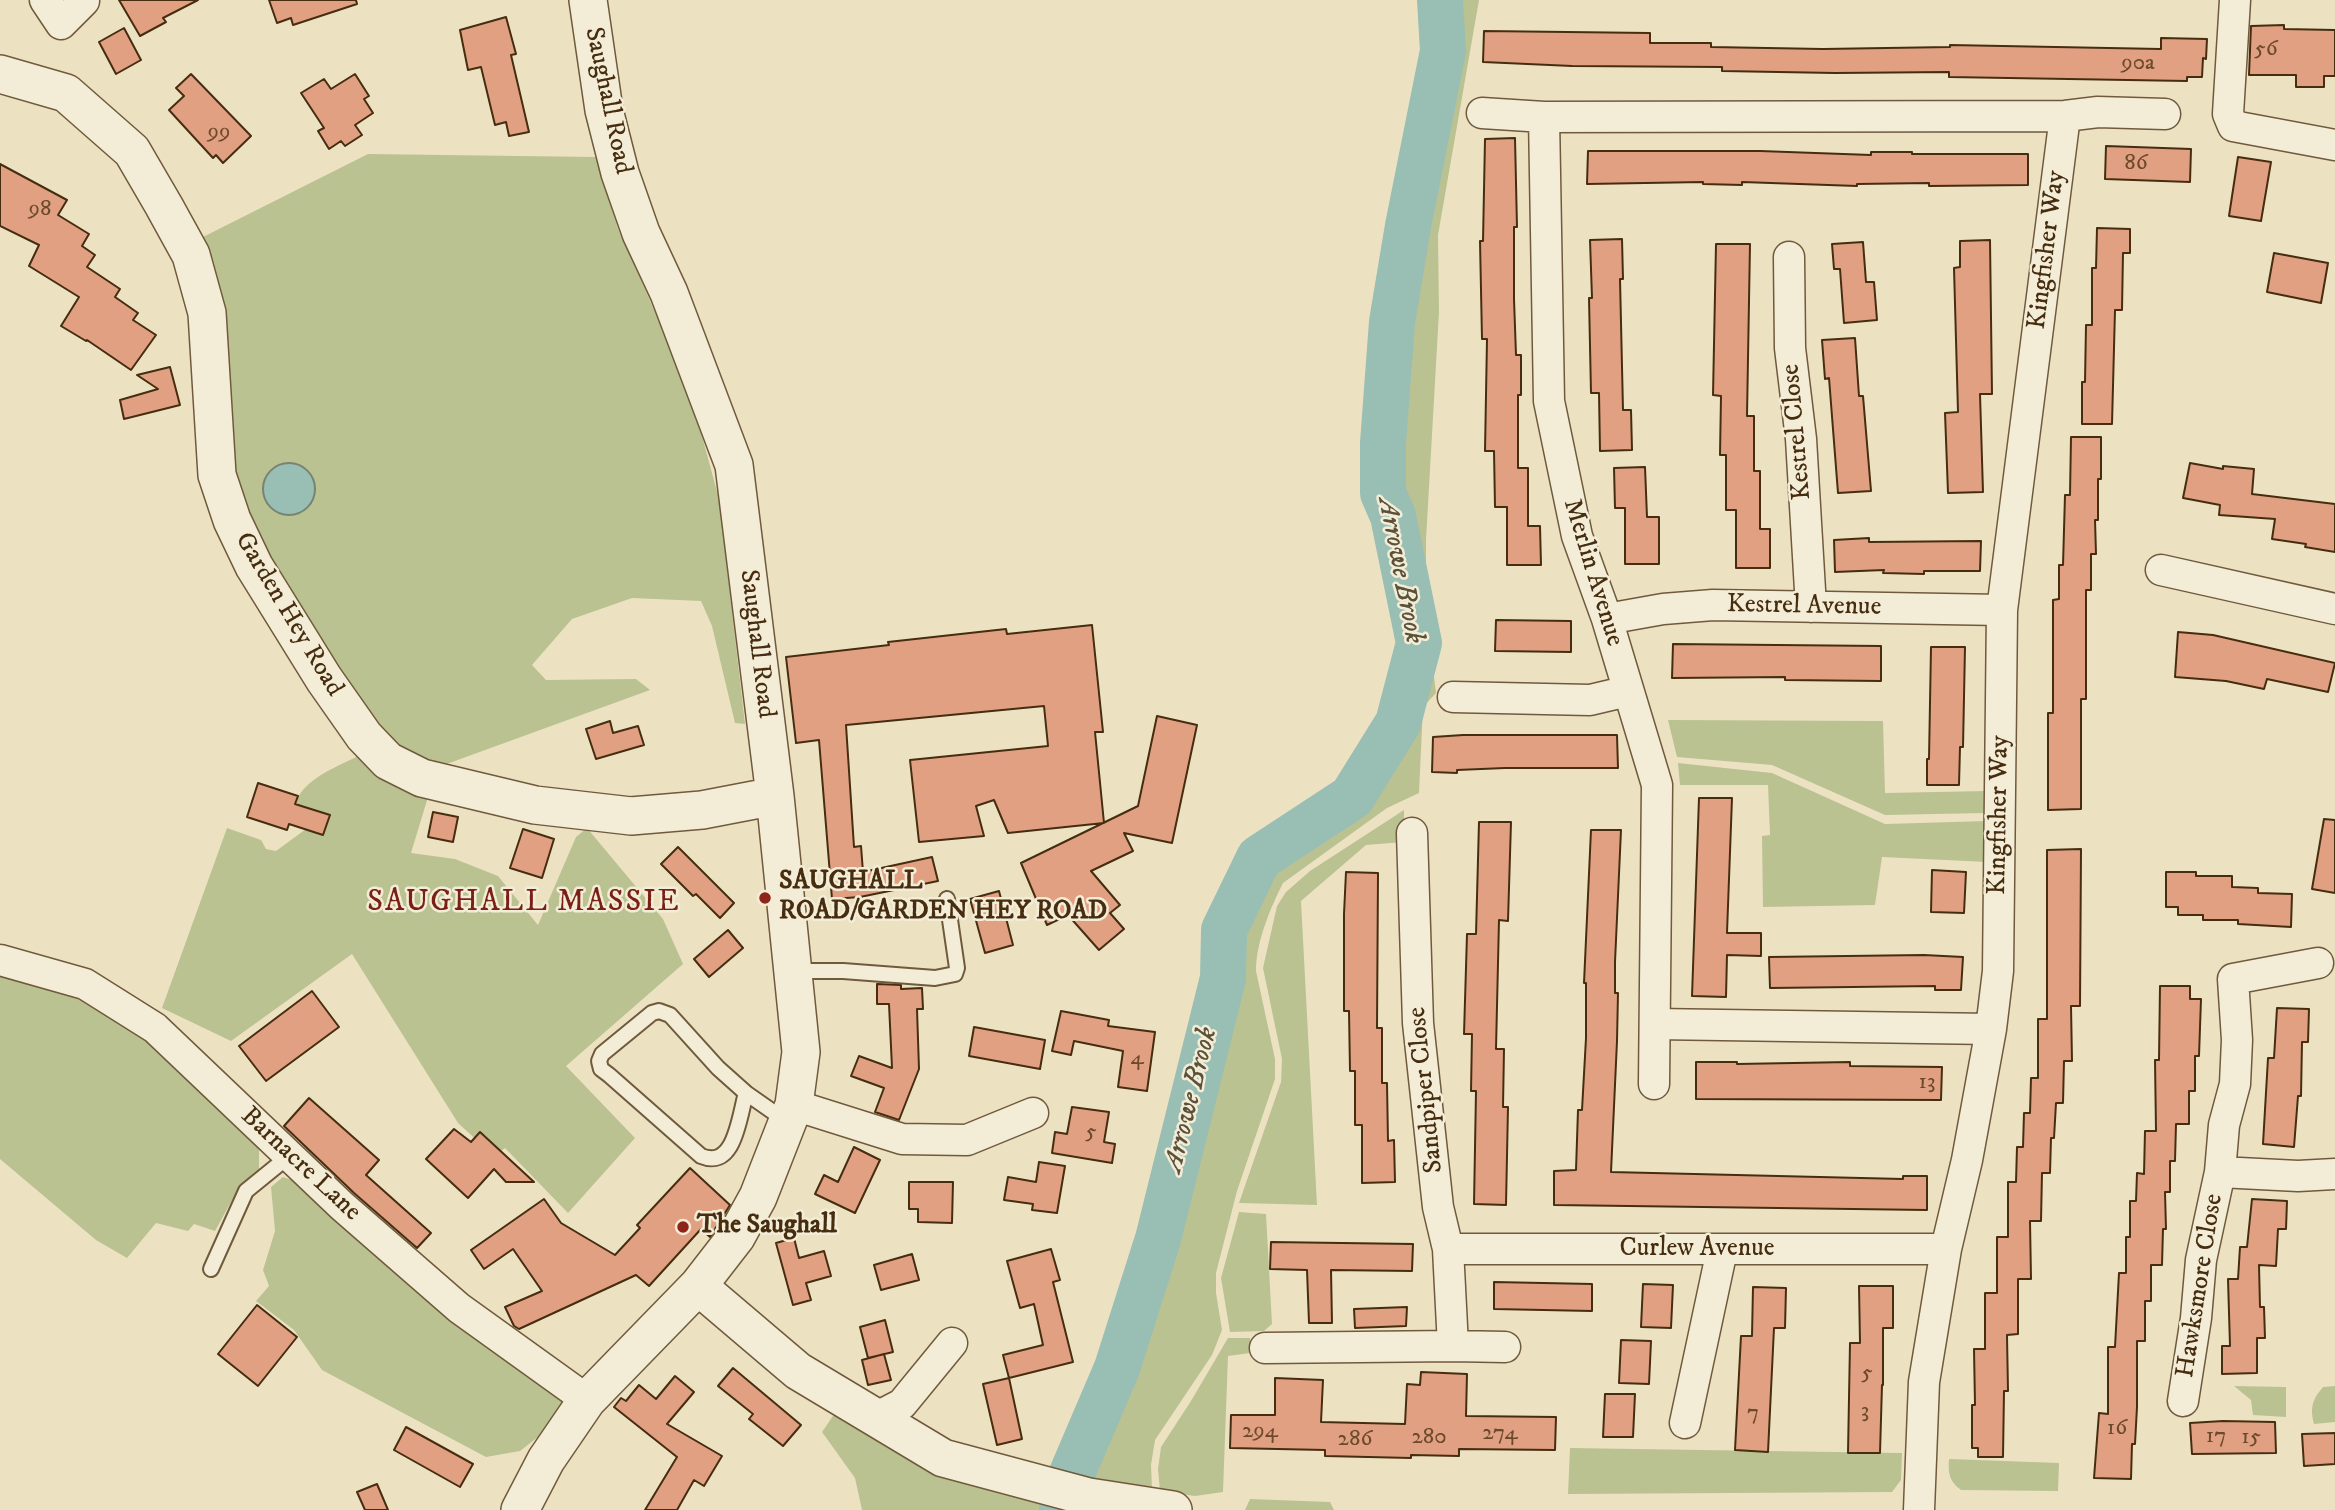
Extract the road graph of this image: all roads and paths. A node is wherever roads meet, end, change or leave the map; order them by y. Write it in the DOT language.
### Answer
graph roads {
  1 [pos="45,0"];
  2 [pos="588,0"];
  3 [pos="2235,0"];
  4 [pos="84,1"];
  5 [pos="0,74"];
  6 [pos="1482,113"];
  7 [pos="2165,114"];
  8 [pos="2065,116"];
  9 [pos="1545,117"];
  10 [pos="2335,145"];
  11 [pos="1789,257"];
  12 [pos="2161,570"];
  13 [pos="1811,607"];
  14 [pos="2335,609"];
  15 [pos="2003,610"];
  16 [pos="1607,619"];
  17 [pos="1628,691"];
  18 [pos="1453,697"];
  19 [pos="775,796"];
  20 [pos="1412,833"];
  21 [pos="947,899"];
  22 [pos="0,960"];
  23 [pos="2318,963"];
  24 [pos="792,971"];
  25 [pos="1655,1024"];
  26 [pos="1991,1028"];
  27 [pos="1654,1084"];
  28 [pos="746,1093"];
  29 [pos="1033,1113"];
  30 [pos="790,1114"];
  31 [pos="289,1156"];
  32 [pos="2220,1172"];
  33 [pos="2335,1174"];
  34 [pos="1448,1249"];
  35 [pos="1946,1249"];
  36 [pos="1723,1250"];
  37 [pos="211,1269"];
  38 [pos="698,1286"];
  39 [pos="952,1343"];
  40 [pos="1453,1346"];
  41 [pos="1505,1347"];
  42 [pos="1265,1348"];
  43 [pos="587,1400"];
  44 [pos="2183,1401"];
  45 [pos="875,1418"];
  46 [pos="1685,1423"];
  47 [pos="520,1510"];
  48 [pos="1173,1510"];
  49 [pos="1919,1510"];
  1 -- 4 [label="street"];
  2 -- 19 [label="street, Saughall Road"];
  3 -- 10 [label="street"];
  5 -- 19 [label="street, Garden Hey Road"];
  6 -- 9 [label="street"];
  7 -- 8 [label="street"];
  8 -- 9 [label="street"];
  8 -- 15 [label="street, Kingfisher Way"];
  9 -- 16 [label="street, Merlin Avenue"];
  11 -- 13 [label="street, Kestrel Close"];
  12 -- 14 [label="street"];
  13 -- 15 [label="street, Kestrel Avenue"];
  13 -- 16 [label="street, Kestrel Avenue"];
  15 -- 26 [label="street, Kingfisher Way"];
  16 -- 17 [label="street, Merlin Avenue"];
  17 -- 18 [label="street"];
  17 -- 25 [label="street, Merlin Avenue"];
  19 -- 24 [label="street, Saughall Road"];
  20 -- 34 [label="street, Sandpiper Close"];
  21 -- 24 [label="lane"];
  22 -- 31 [label="street, Barnacre Lane"];
  23 -- 32 [label="street, Hawksmore Close"];
  24 -- 30 [label="street, Saughall Road"];
  25 -- 26 [label="street"];
  25 -- 27 [label="street, Merlin Avenue"];
  26 -- 35 [label="street, Kingfisher Way"];
  28 -- 28 [label="lane"];
  28 -- 30 [label="lane"];
  29 -- 30 [label="street"];
  30 -- 38 [label="street, Saughall Road"];
  31 -- 37 [label="lane"];
  31 -- 43 [label="street, Barnacre Lane"];
  32 -- 33 [label="street"];
  32 -- 44 [label="street, Hawksmore Close"];
  34 -- 36 [label="street, Curlew Avenue"];
  34 -- 40 [label="street, Sandpiper Close"];
  35 -- 36 [label="street, Curlew Avenue"];
  35 -- 49 [label="street, Kingfisher Way"];
  36 -- 46 [label="street"];
  38 -- 43 [label="street, Saughall Road"];
  38 -- 45 [label="street"];
  39 -- 45 [label="street"];
  40 -- 41 [label="street"];
  40 -- 42 [label="street"];
  43 -- 47 [label="street, Saughall Road"];
  45 -- 48 [label="street"];
}
